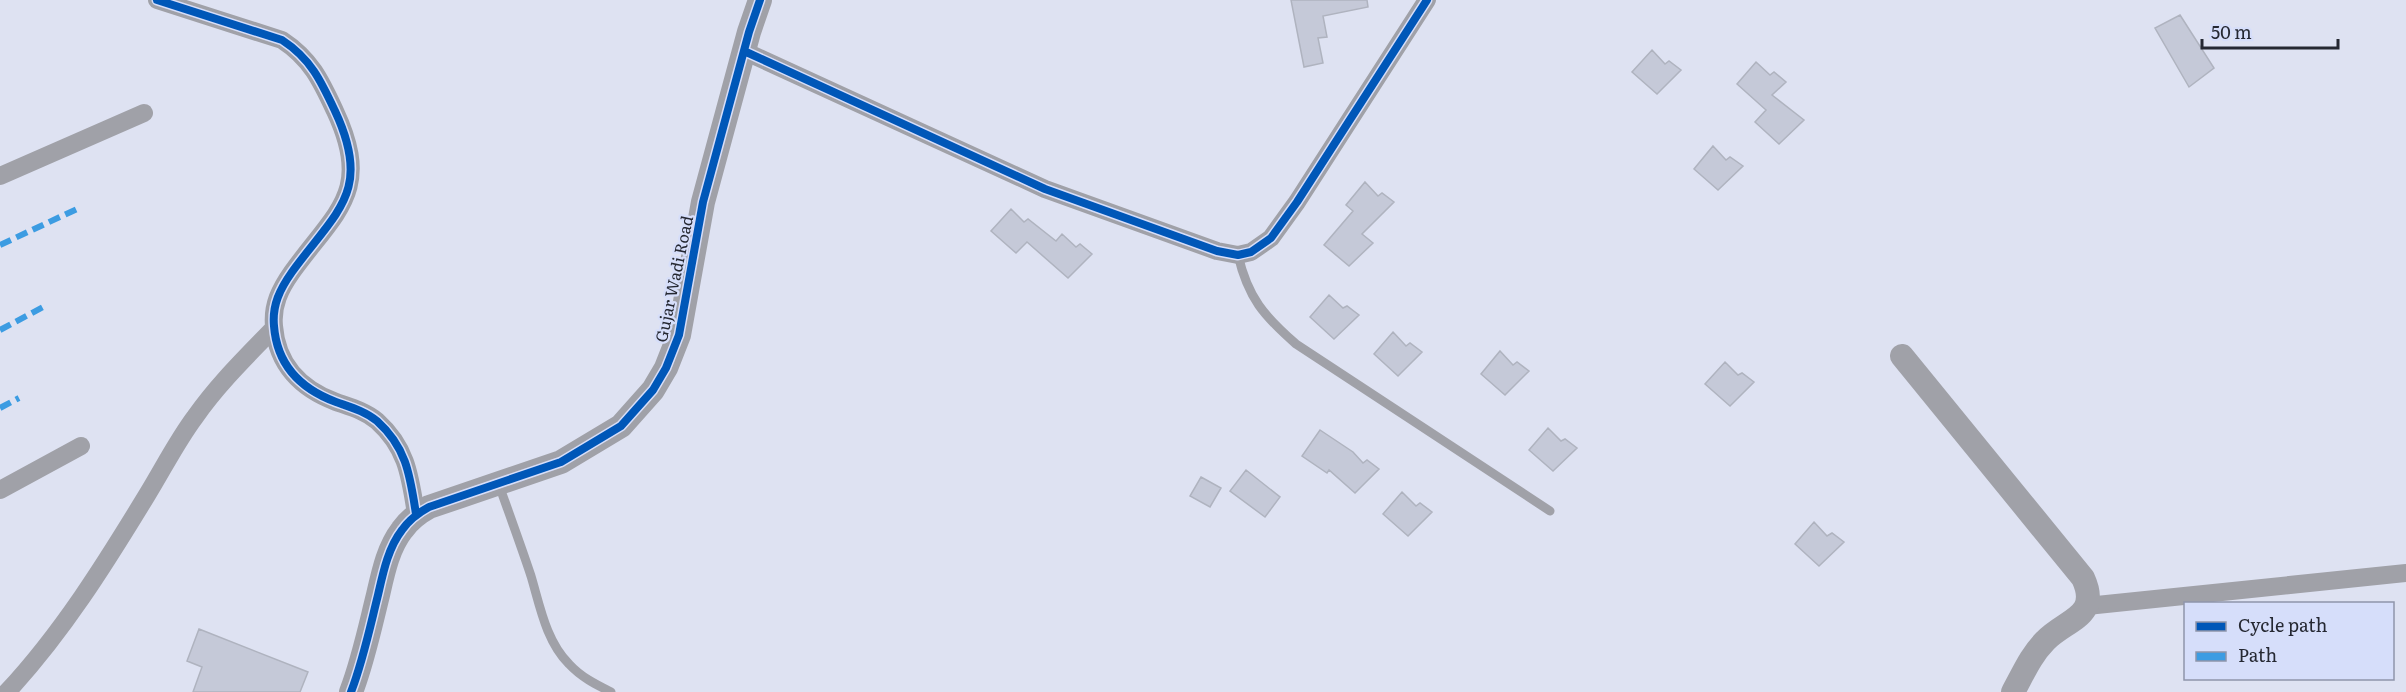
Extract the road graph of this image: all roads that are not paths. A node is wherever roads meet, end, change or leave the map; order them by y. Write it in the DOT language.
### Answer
graph roads {
  1 [pos="157,0"];
  2 [pos="760,0"];
  3 [pos="1426,0"];
  4 [pos="744,51"];
  5 [pos="144,113"];
  6 [pos="0,176"];
  7 [pos="1238,255"];
  8 [pos="274,328"];
  9 [pos="1902,356"];
  10 [pos="81,446"];
  11 [pos="499,483"];
  12 [pos="0,490"];
  13 [pos="1550,511"];
  14 [pos="416,514"];
  15 [pos="2406,573"];
  16 [pos="2087,606"];
  17 [pos="7,692"];
  18 [pos="351,692"];
  19 [pos="610,692"];
  20 [pos="2013,692"];
  1 -- 8 [label="street"];
  2 -- 4 [label="street, Gujar Wadi Road"];
  3 -- 7 [label="street"];
  4 -- 7 [label="street"];
  4 -- 11 [label="street, Gujar Wadi Road"];
  5 -- 6 [label="street"];
  7 -- 13 [label="lane"];
  8 -- 14 [label="street"];
  8 -- 17 [label="street"];
  9 -- 16 [label="street"];
  10 -- 12 [label="street"];
  11 -- 14 [label="street, Gujar Wadi Road"];
  11 -- 19 [label="lane"];
  14 -- 18 [label="street, Gujar Wadi Road"];
  15 -- 16 [label="street"];
  16 -- 20 [label="street"];
}
